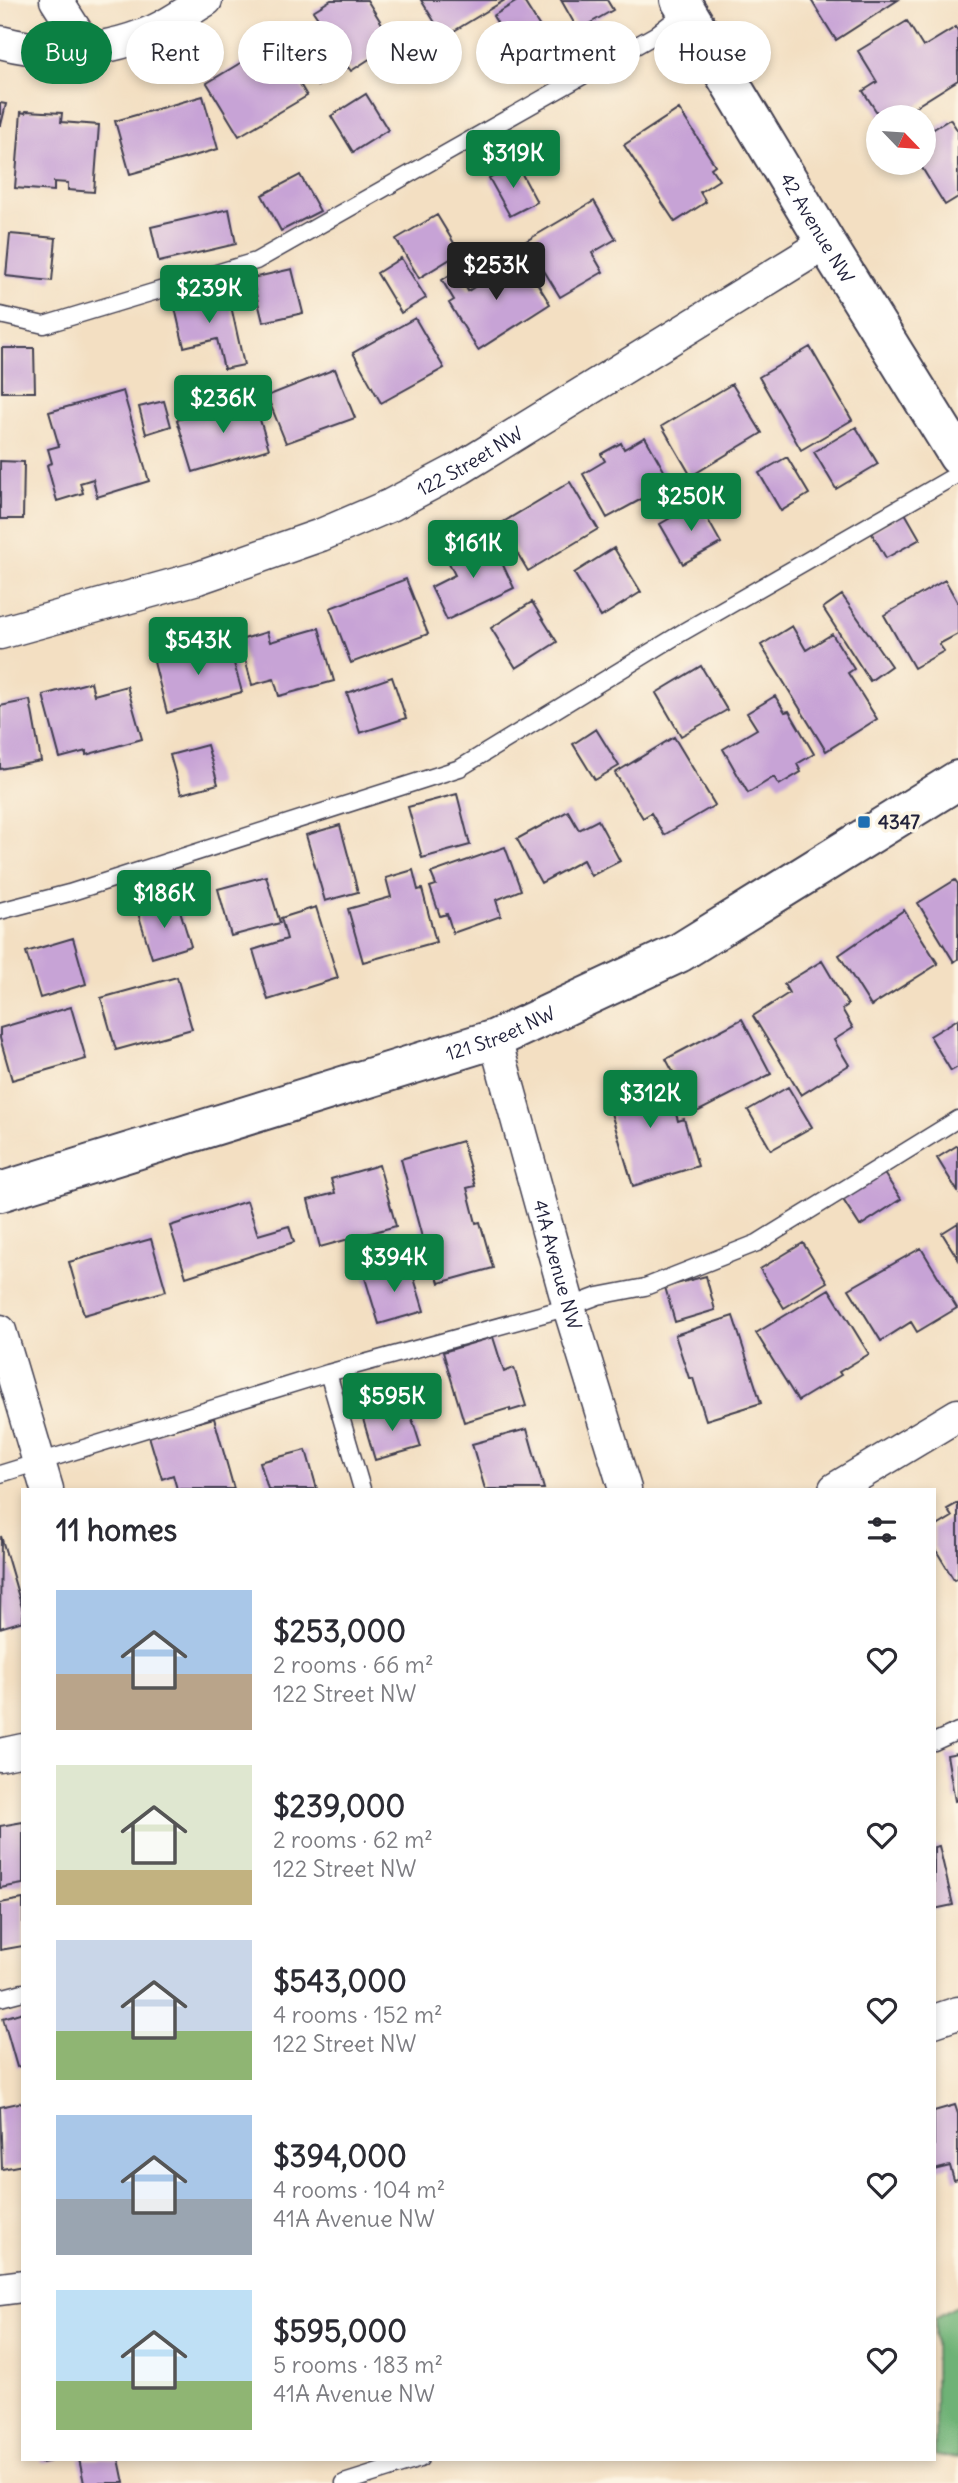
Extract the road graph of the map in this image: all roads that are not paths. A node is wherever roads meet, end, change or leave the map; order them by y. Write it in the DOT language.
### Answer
graph roads {
  1 [pos="56,0"];
  2 [pos="206,0"];
  3 [pos="683,5"];
  4 [pos="69,21"];
  5 [pos="0,42"];
  6 [pos="112,43"];
  7 [pos="21,46"];
  8 [pos="826,243"];
  9 [pos="0,315"];
  10 [pos="958,456"];
  11 [pos="958,474"];
  12 [pos="0,634"];
  13 [pos="958,780"];
  14 [pos="0,911"];
  15 [pos="495,1039"];
  16 [pos="958,1119"];
  17 [pos="0,1192"];
  18 [pos="569,1307"];
  19 [pos="0,1331"];
  20 [pos="328,1373"];
  21 [pos="958,1415"];
  22 [pos="0,1474"];
  23 [pos="42,1475"];
  24 [pos="362,1488"];
  25 [pos="625,1488"];
  26 [pos="837,1488"];
  27 [pos="958,1731"];
  28 [pos="936,1741"];
  29 [pos="21,1750"];
  30 [pos="0,1755"];
  31 [pos="21,1993"];
  32 [pos="0,1998"];
  33 [pos="958,2014"];
  34 [pos="936,2020"];
  35 [pos="21,2286"];
  36 [pos="0,2289"];
  37 [pos="414,2461"];
  38 [pos="344,2483"];
  1 -- 4 [label="street"];
  2 -- 6 [label="street"];
  3 -- 8 [label="street, 42 Avenue NW"];
  3 -- 9 [label="lane"];
  5 -- 7 [label="street"];
  8 -- 10 [label="street, 42 Avenue NW"];
  8 -- 12 [label="street, 122 Street NW"];
  11 -- 14 [label="lane"];
  13 -- 15 [label="street, 121 Street NW"];
  15 -- 17 [label="street, 121 Street NW"];
  15 -- 18 [label="street, 41A Avenue NW"];
  16 -- 18 [label="lane"];
  18 -- 20 [label="lane"];
  18 -- 25 [label="street, 41A Avenue NW"];
  19 -- 23 [label="street"];
  20 -- 23 [label="lane"];
  20 -- 24 [label="lane"];
  21 -- 26 [label="street"];
  22 -- 23 [label="lane"];
  27 -- 28 [label="lane"];
  29 -- 30 [label="street"];
  31 -- 32 [label="lane"];
  33 -- 34 [label="street"];
  35 -- 36 [label="street"];
  37 -- 38 [label="lane"];
}
